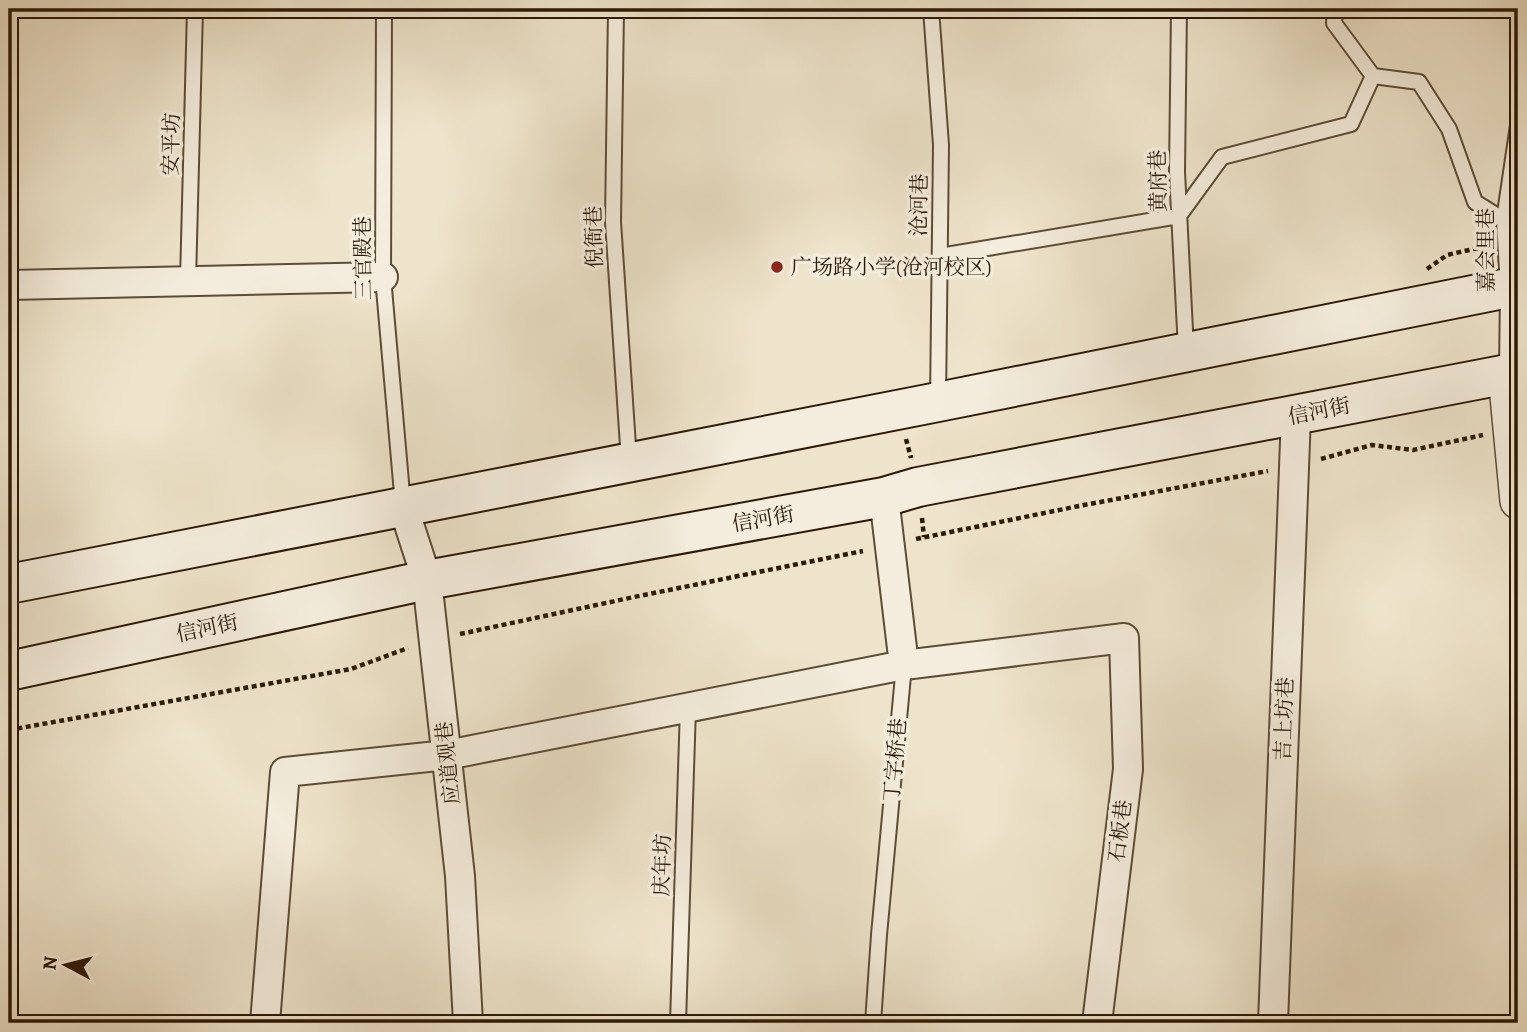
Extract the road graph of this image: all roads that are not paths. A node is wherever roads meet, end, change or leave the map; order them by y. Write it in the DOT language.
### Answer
graph roads {
  1 [pos="195,9"];
  2 [pos="384,9"];
  3 [pos="616,9"];
  4 [pos="931,9"];
  5 [pos="1179,9"];
  6 [pos="1335,9"];
  7 [pos="1373,76"];
  8 [pos="1518,125"];
  9 [pos="1179,216"];
  10 [pos="1504,220"];
  11 [pos="940,256"];
  12 [pos="383,277"];
  13 [pos="188,281"];
  14 [pos="9,285"];
  15 [pos="1513,287"];
  16 [pos="1186,353"];
  17 [pos="1512,374"];
  18 [pos="938,402"];
  19 [pos="1296,415"];
  20 [pos="629,462"];
  21 [pos="884,496"];
  22 [pos="1518,501"];
  23 [pos="403,506"];
  24 [pos="427,580"];
  25 [pos="9,584"];
  26 [pos="904,665"];
  27 [pos="9,671"];
  28 [pos="688,707"];
  29 [pos="447,755"];
  30 [pos="265,1023"];
  31 [pos="468,1023"];
  32 [pos="678,1023"];
  33 [pos="873,1023"];
  34 [pos="1097,1023"];
  35 [pos="1273,1023"];
  1 -- 13 [label="lane, 安平坊"];
  2 -- 12 [label="lane, 三官殿巷"];
  3 -- 20 [label="lane, 倪衙巷"];
  4 -- 11 [label="lane, 沧河巷"];
  5 -- 9 [label="lane, 黄府巷"];
  6 -- 7 [label="lane"];
  7 -- 9 [label="lane"];
  7 -- 10 [label="lane"];
  8 -- 10 [label="lane, 嘉会里巷"];
  9 -- 11 [label="lane"];
  9 -- 16 [label="lane, 黄府巷"];
  10 -- 15 [label="lane, 嘉会里巷"];
  11 -- 18 [label="lane, 沧河巷"];
  12 -- 13 [label="street"];
  12 -- 23 [label="lane, 三官殿巷"];
  13 -- 14 [label="street"];
  15 -- 16 [label="main road"];
  15 -- 17 [label="lane, 嘉会里巷"];
  16 -- 18 [label="main road"];
  17 -- 19 [label="main road, 信河街"];
  17 -- 22 [label="street"];
  18 -- 20 [label="main road"];
  19 -- 21 [label="main road, 信河街"];
  19 -- 35 [label="street, 吉上坊巷"];
  20 -- 23 [label="main road"];
  21 -- 24 [label="main road, 信河街"];
  21 -- 26 [label="street, 丁字桥巷"];
  23 -- 24 [label="street, 应道观巷"];
  23 -- 25 [label="main road"];
  24 -- 27 [label="main road, 信河街"];
  24 -- 29 [label="street, 应道观巷"];
  26 -- 28 [label="street"];
  26 -- 33 [label="lane, 丁字桥巷"];
  26 -- 34 [label="street, 石板巷"];
  28 -- 29 [label="street"];
  28 -- 32 [label="lane, 庆年坊"];
  29 -- 30 [label="street"];
  29 -- 31 [label="street, 应道观巷"];
}
